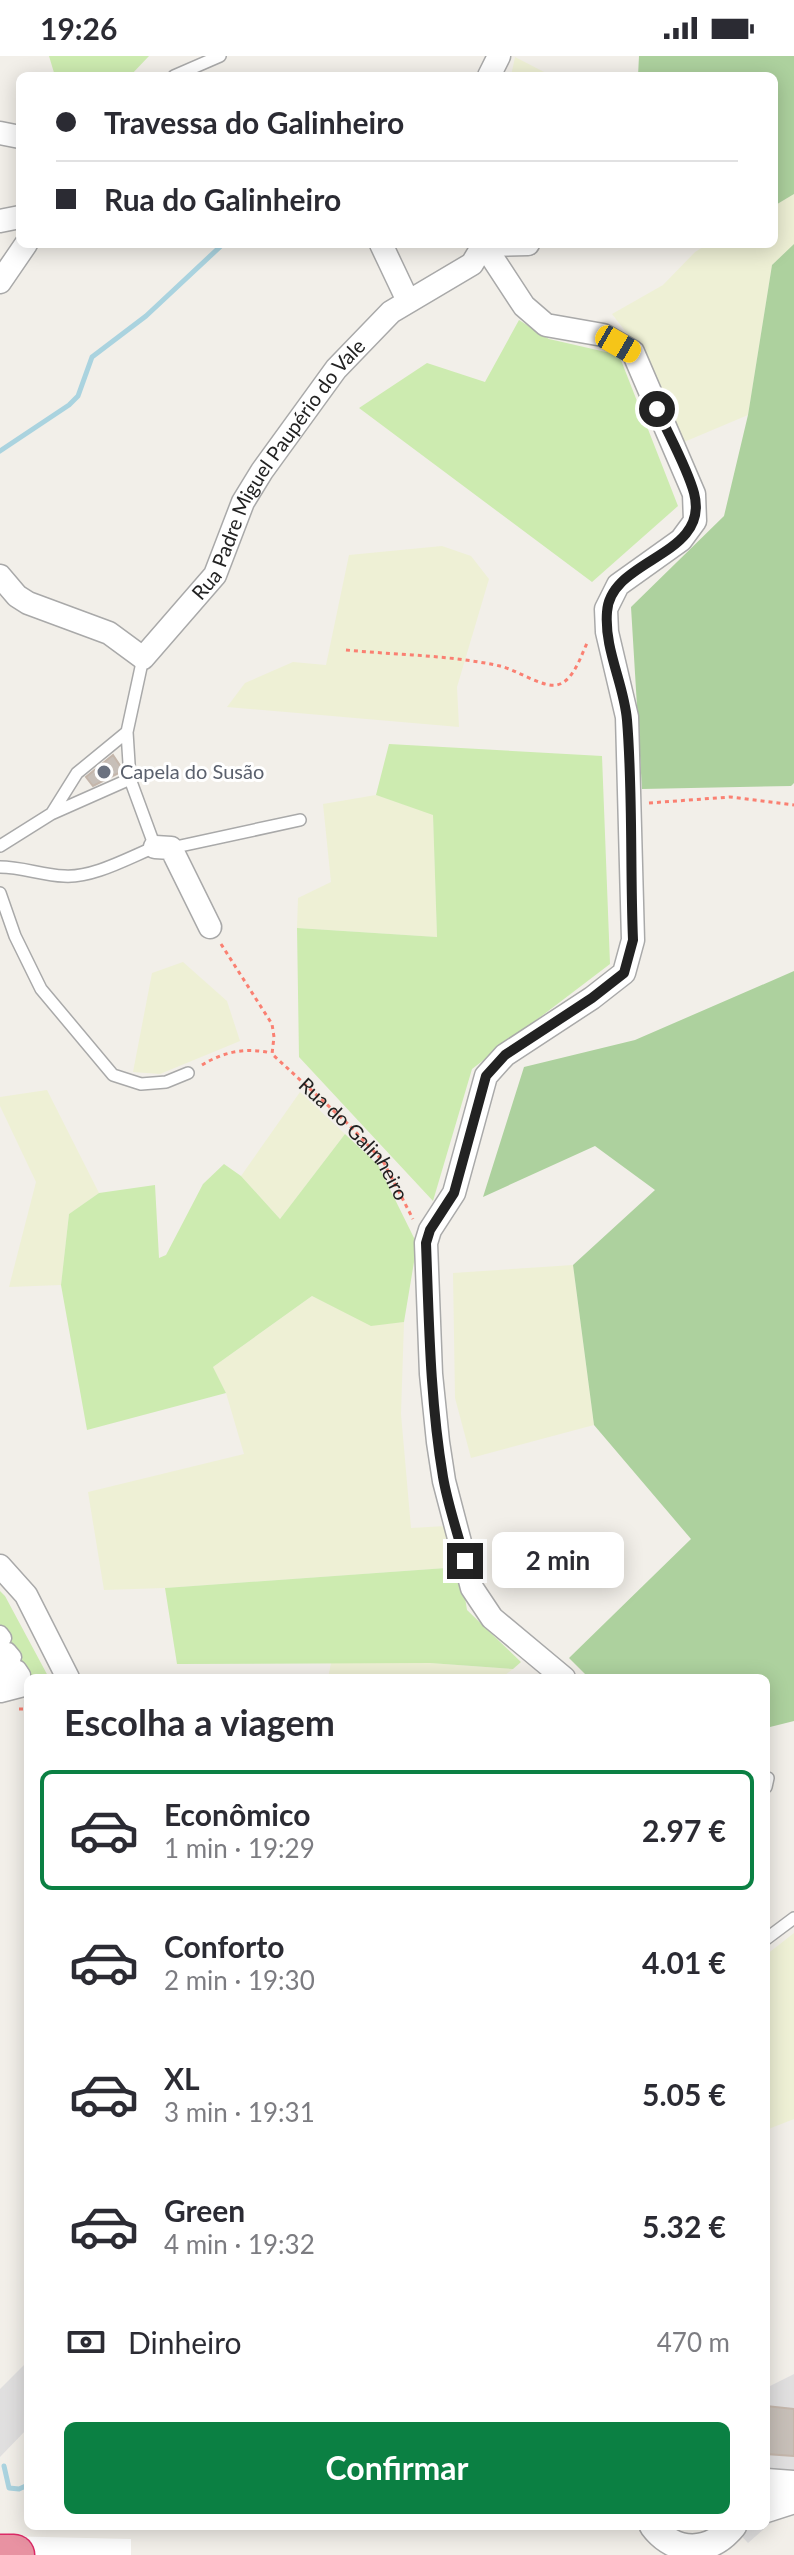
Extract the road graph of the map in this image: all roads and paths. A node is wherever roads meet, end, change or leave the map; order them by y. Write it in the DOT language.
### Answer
graph roads {
  1 [pos="220,56"];
  2 [pos="183,72"];
  3 [pos="23,248"];
  4 [pos="383,248"];
  5 [pos="482,248"];
  6 [pos="487,248"];
  7 [pos="0,282"];
  8 [pos="408,301"];
  9 [pos="0,576"];
  10 [pos="607,622"];
  11 [pos="346,650"];
  12 [pos="143,658"];
  13 [pos="127,732"];
  14 [pos="130,779"];
  15 [pos="629,805"];
  16 [pos="794,805"];
  17 [pos="51,814"];
  18 [pos="300,820"];
  19 [pos="0,846"];
  20 [pos="163,848"];
  21 [pos="0,867"];
  22 [pos="0,893"];
  23 [pos="210,927"];
  24 [pos="272,1054"];
  25 [pos="188,1073"];
  26 [pos="426,1243"];
  27 [pos="4,1572"];
  28 [pos="0,1653"];
  29 [pos="0,1660"];
  30 [pos="0,1674"];
  31 [pos="66,1674"];
  32 [pos="559,1674"];
  33 [pos="0,1681"];
  34 [pos="24,1688"];
  35 [pos="0,1692"];
  36 [pos="24,1696"];
  37 [pos="0,1702"];
  38 [pos="794,1918"];
  39 [pos="770,1936"];
  40 [pos="770,2482"];
  41 [pos="794,2484"];
  42 [pos="794,2500"];
  43 [pos="770,2508"];
  44 [pos="730,2530"];
  45 [pos="662,2541"];
  46 [pos="702,2551"];
  47 [pos="0,2555"];
  48 [pos="14,2555"];
  1 -- 2 [label="lane"];
  3 -- 7 [label="street"];
  4 -- 8 [label="street"];
  5 -- 8 [label="street, Rua Padre Miguel Paupério do Vale"];
  6 -- 10 [label="street"];
  8 -- 12 [label="street, Rua Padre Miguel Paupério do Vale"];
  9 -- 12 [label="street"];
  10 -- 11 [label="path"];
  10 -- 15 [label="street"];
  12 -- 13 [label="lane, Rua Padre Miguel Paupério do Vale"];
  13 -- 14 [label="lane, Rua Padre Miguel Paupério do Vale"];
  13 -- 17 [label="lane"];
  14 -- 17 [label="lane"];
  14 -- 20 [label="lane, Rua Padre Miguel Paupério do Vale"];
  15 -- 16 [label="path"];
  15 -- 26 [label="street"];
  17 -- 19 [label="lane"];
  18 -- 20 [label="lane"];
  20 -- 21 [label="lane"];
  20 -- 23 [label="street"];
  22 -- 25 [label="lane"];
  23 -- 24 [label="path"];
  24 -- 25 [label="path"];
  24 -- 26 [label="path, Rua do Galinheiro"];
  26 -- 32 [label="street"];
  27 -- 31 [label="street"];
  28 -- 29 [label="street"];
  30 -- 33 [label="street"];
  34 -- 35 [label="street"];
  36 -- 37 [label="street"];
  38 -- 39 [label="lane"];
  40 -- 41 [label="street"];
  42 -- 43 [label="street"];
  44 -- 46 [label="street"];
  45 -- 46 [label="street"];
  47 -- 48 [label="highway"];
}
